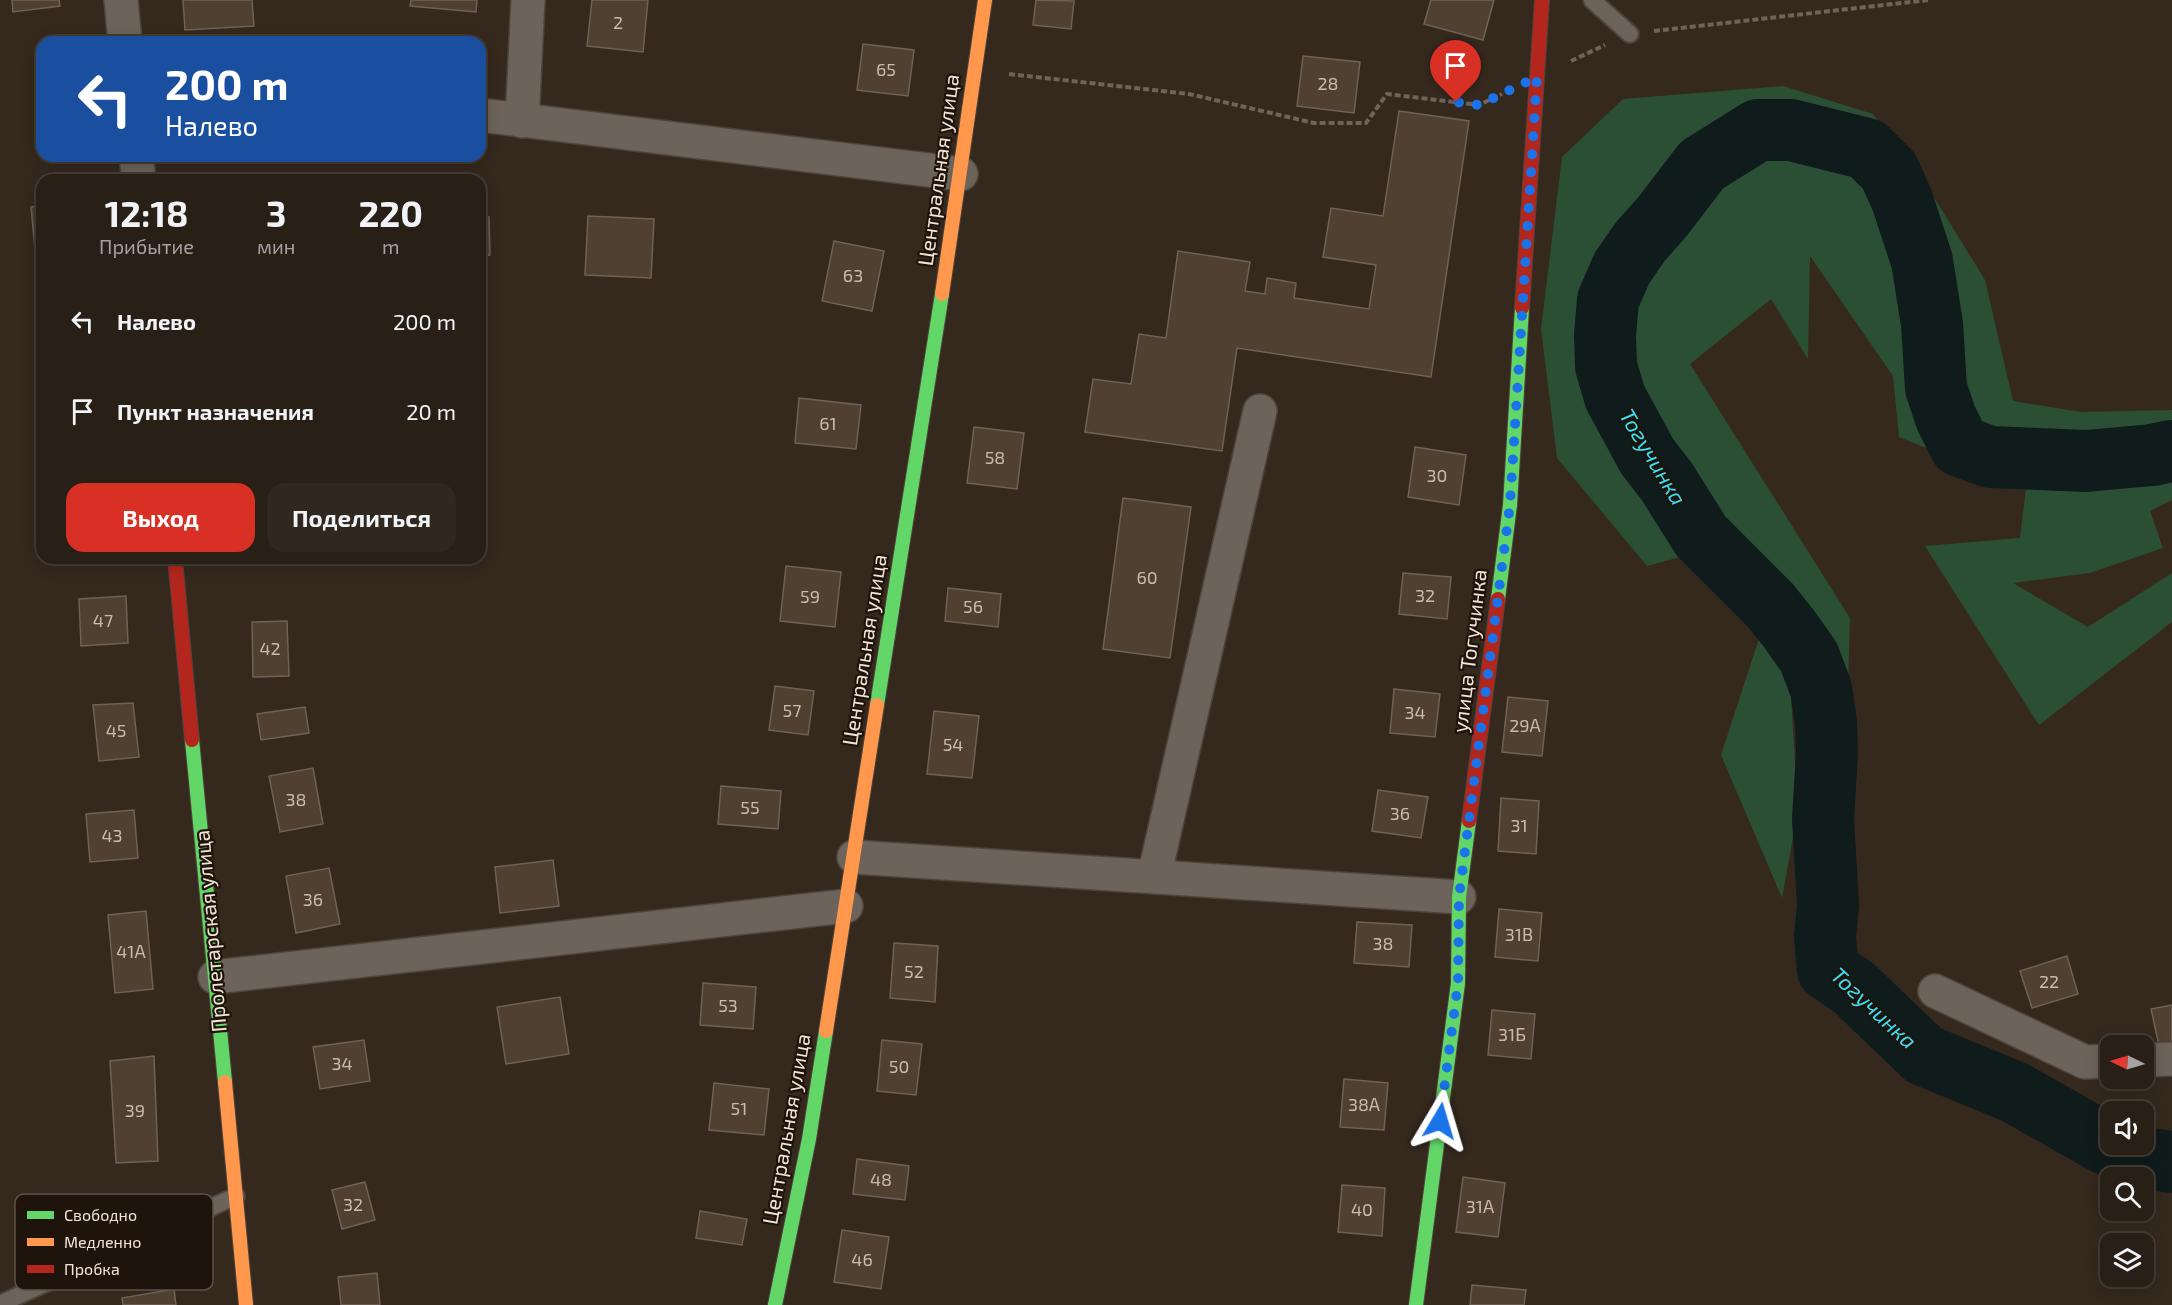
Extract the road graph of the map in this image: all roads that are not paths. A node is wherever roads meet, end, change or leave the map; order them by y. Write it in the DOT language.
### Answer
graph roads {
  1 [pos="121,0"];
  2 [pos="528,0"];
  3 [pos="985,0"];
  4 [pos="1542,0"];
  5 [pos="1592,0"];
  6 [pos="1630,34"];
  7 [pos="124,36"];
  8 [pos="486,116"];
  9 [pos="522,121"];
  10 [pos="961,174"];
  11 [pos="1260,411"];
  12 [pos="176,564"];
  13 [pos="854,857"];
  14 [pos="1154,877"];
  15 [pos="1459,897"];
  16 [pos="846,906"];
  17 [pos="215,977"];
  18 [pos="1935,991"];
  19 [pos="2172,1059"];
  20 [pos="2154,1060"];
  21 [pos="2100,1061"];
  22 [pos="236,1196"];
  23 [pos="213,1207"];
  24 [pos="31,1290"];
  25 [pos="0,1304"];
  26 [pos="246,1305"];
  27 [pos="775,1305"];
  28 [pos="1416,1305"];
  1 -- 7 [label="street"];
  2 -- 9 [label="street"];
  3 -- 10 [label="street, Центральная улица"];
  4 -- 15 [label="street, улица Тогучинка"];
  5 -- 6 [label="lane"];
  8 -- 9 [label="street"];
  9 -- 10 [label="street"];
  10 -- 13 [label="street, Центральная улица"];
  11 -- 14 [label="street"];
  12 -- 17 [label="street, Пролетарская улица"];
  13 -- 14 [label="street"];
  13 -- 16 [label="street, Центральная улица"];
  14 -- 15 [label="street"];
  15 -- 28 [label="street, улица Тогучинка"];
  16 -- 17 [label="street"];
  16 -- 27 [label="street, Центральная улица"];
  17 -- 22 [label="street, Пролетарская улица"];
  18 -- 21 [label="street"];
  19 -- 20 [label="street"];
  22 -- 23 [label="lane"];
  22 -- 26 [label="street, Пролетарская улица"];
  24 -- 25 [label="lane"];
}
